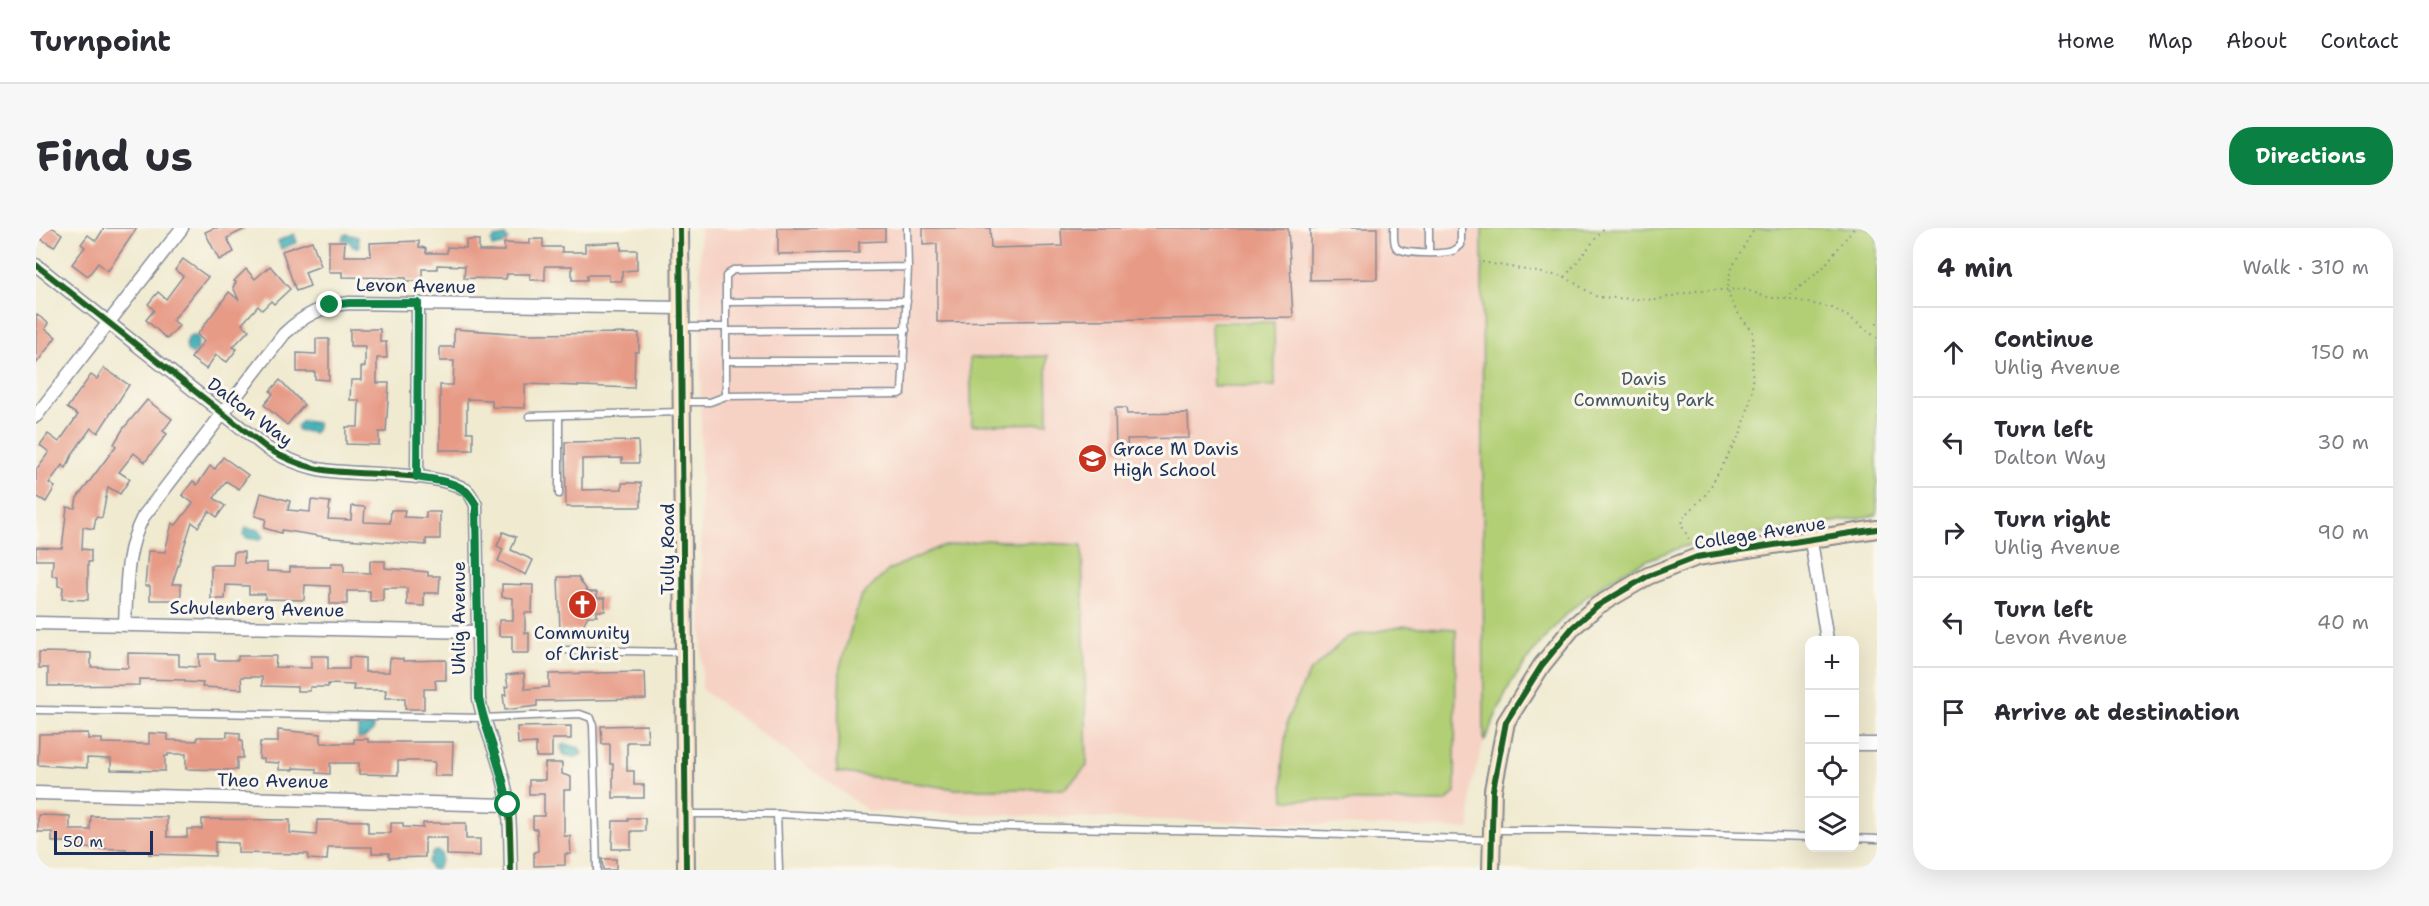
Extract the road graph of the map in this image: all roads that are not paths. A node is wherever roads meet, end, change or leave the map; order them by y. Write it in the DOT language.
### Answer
graph roads {
  1 [pos="182,228"];
  2 [pos="680,228"];
  3 [pos="907,228"];
  4 [pos="1394,228"];
  5 [pos="1429,228"];
  6 [pos="1461,228"];
  7 [pos="1429,252"];
  8 [pos="36,265"];
  9 [pos="908,267"];
  10 [pos="907,301"];
  11 [pos="726,302"];
  12 [pos="418,303"];
  13 [pos="681,308"];
  14 [pos="109,322"];
  15 [pos="682,327"];
  16 [pos="726,329"];
  17 [pos="906,330"];
  18 [pos="726,361"];
  19 [pos="904,361"];
  20 [pos="726,396"];
  21 [pos="683,407"];
  22 [pos="223,413"];
  23 [pos="36,416"];
  24 [pos="529,416"];
  25 [pos="559,416"];
  26 [pos="417,477"];
  27 [pos="559,494"];
  28 [pos="476,505"];
  29 [pos="1877,529"];
  30 [pos="1811,541"];
  31 [pos="36,623"];
  32 [pos="125,624"];
  33 [pos="477,632"];
  34 [pos="1826,636"];
  35 [pos="560,650"];
  36 [pos="684,652"];
  37 [pos="36,710"];
  38 [pos="483,718"];
  39 [pos="1859,744"];
  40 [pos="1877,744"];
  41 [pos="36,793"];
  42 [pos="508,805"];
  43 [pos="685,814"];
  44 [pos="777,814"];
  45 [pos="1491,835"];
  46 [pos="1805,837"];
  47 [pos="1859,838"];
  48 [pos="1877,839"];
  49 [pos="511,870"];
  50 [pos="597,870"];
  51 [pos="686,870"];
  52 [pos="779,870"];
  53 [pos="1491,870"];
  1 -- 14 [label="street"];
  2 -- 13 [label="main road, Tully Road"];
  3 -- 9 [label="lane"];
  4 -- 7 [label="lane"];
  5 -- 7 [label="lane"];
  6 -- 7 [label="lane"];
  8 -- 14 [label="street, Dalton Way"];
  9 -- 10 [label="lane"];
  9 -- 11 [label="lane"];
  10 -- 11 [label="lane"];
  10 -- 17 [label="lane"];
  11 -- 16 [label="lane"];
  12 -- 13 [label="street, Levon Avenue"];
  12 -- 22 [label="street, Levon Avenue"];
  12 -- 26 [label="street"];
  13 -- 15 [label="main road, Tully Road"];
  14 -- 22 [label="street, Dalton Way"];
  14 -- 23 [label="street"];
  15 -- 16 [label="lane"];
  15 -- 21 [label="main road, Tully Road"];
  16 -- 17 [label="lane"];
  16 -- 18 [label="lane"];
  17 -- 19 [label="lane"];
  18 -- 19 [label="lane"];
  18 -- 20 [label="lane"];
  19 -- 20 [label="lane"];
  20 -- 21 [label="lane"];
  21 -- 25 [label="lane"];
  21 -- 36 [label="main road, Tully Road"];
  22 -- 26 [label="street, Dalton Way"];
  22 -- 32 [label="street, Levon Avenue"];
  24 -- 25 [label="lane"];
  25 -- 27 [label="lane"];
  26 -- 28 [label="street, Dalton Way"];
  28 -- 33 [label="street, Uhlig Avenue"];
  29 -- 30 [label="main road, College Avenue"];
  30 -- 34 [label="street"];
  30 -- 45 [label="main road, College Avenue"];
  31 -- 32 [label="street, Schulenberg Avenue"];
  32 -- 33 [label="street, Schulenberg Avenue"];
  33 -- 38 [label="street, Uhlig Avenue"];
  35 -- 36 [label="lane"];
  36 -- 43 [label="main road, Tully Road"];
  37 -- 38 [label="lane"];
  38 -- 42 [label="street, Uhlig Avenue"];
  38 -- 50 [label="lane"];
  39 -- 40 [label="street"];
  41 -- 42 [label="street, Theo Avenue"];
  42 -- 49 [label="street, Uhlig Avenue"];
  43 -- 44 [label="lane"];
  43 -- 51 [label="main road, Tully Road"];
  44 -- 45 [label="lane"];
  44 -- 52 [label="lane"];
  45 -- 46 [label="lane"];
  45 -- 53 [label="main road, College Avenue"];
  47 -- 48 [label="lane"];
}
